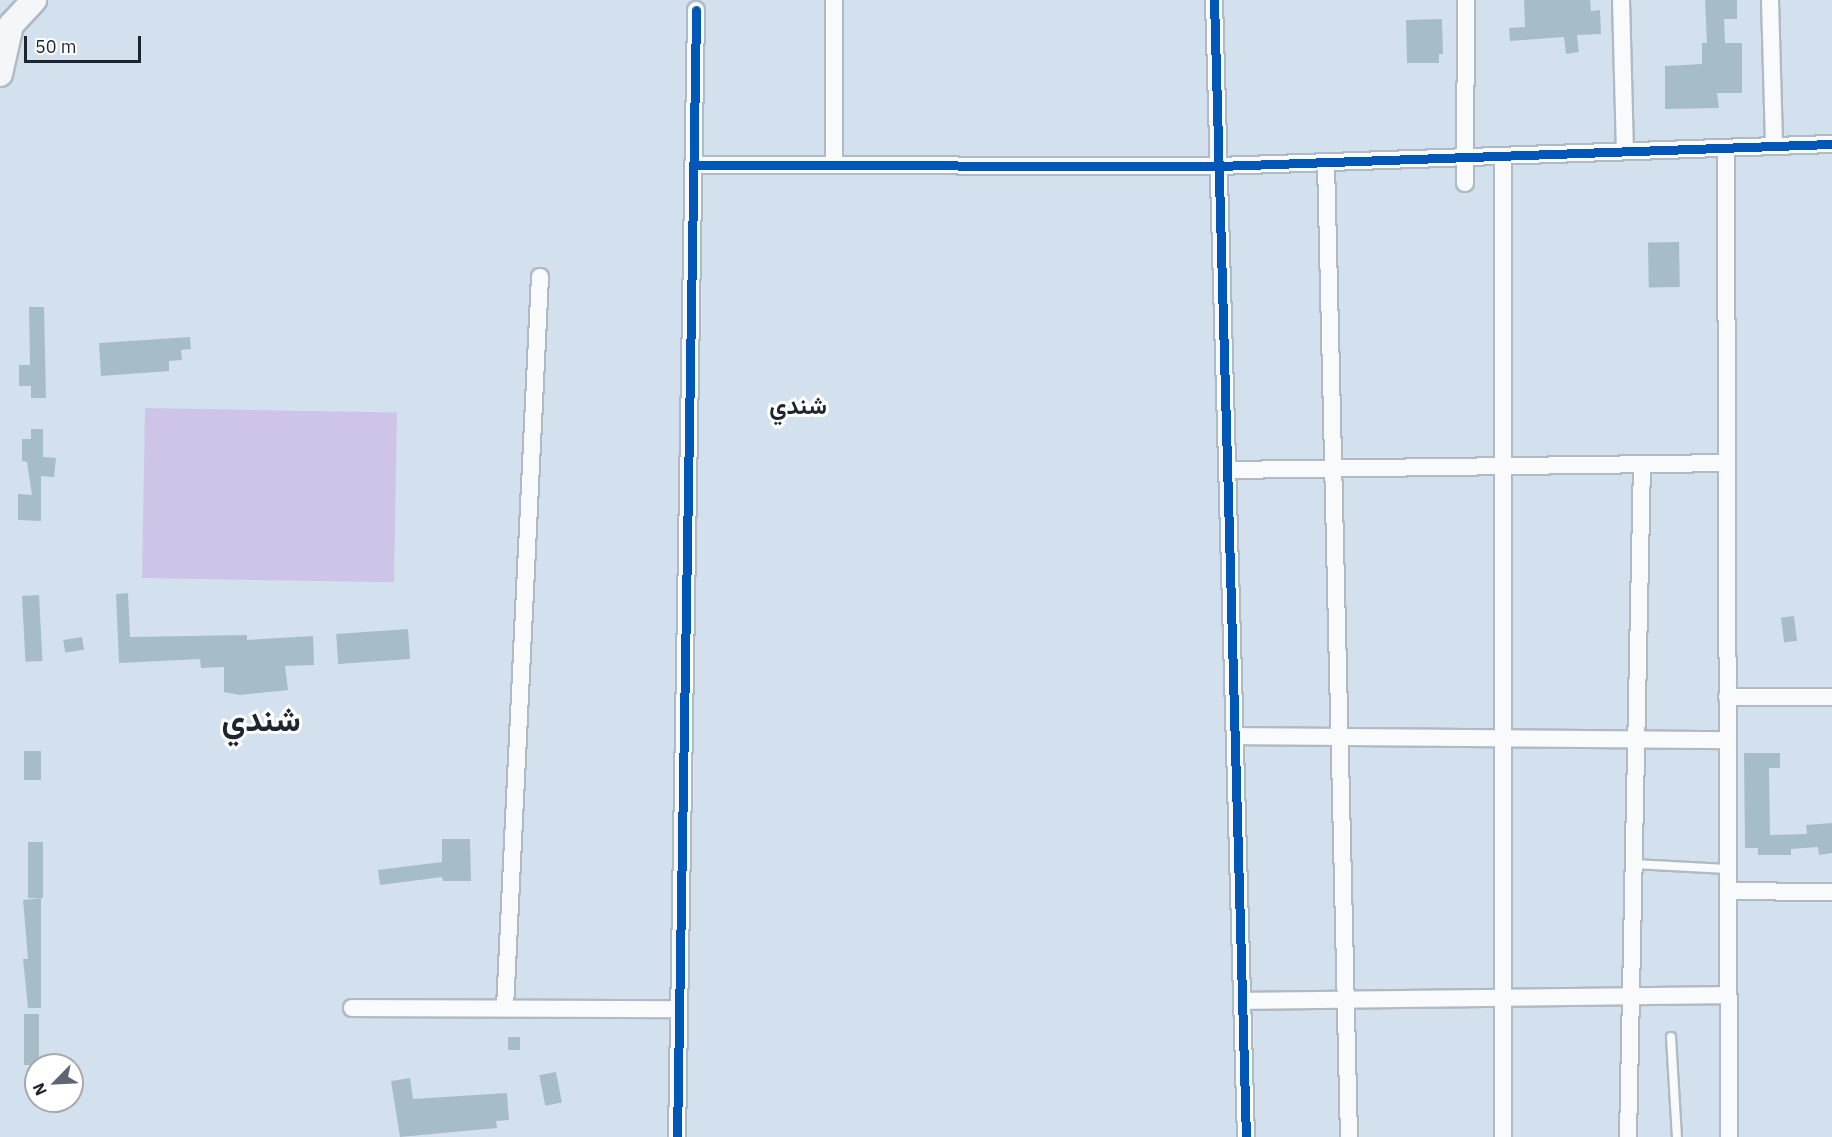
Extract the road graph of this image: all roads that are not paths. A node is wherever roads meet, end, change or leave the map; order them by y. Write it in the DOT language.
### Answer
graph roads {
  1 [pos="34,0"];
  2 [pos="834,0"];
  3 [pos="1214,0"];
  4 [pos="1466,0"];
  5 [pos="1621,0"];
  6 [pos="1770,0"];
  7 [pos="696,10"];
  8 [pos="0,74"];
  9 [pos="1832,144"];
  10 [pos="1773,146"];
  11 [pos="1726,148"];
  12 [pos="1625,151"];
  13 [pos="1503,156"];
  14 [pos="1465,157"];
  15 [pos="1326,162"];
  16 [pos="694,165"];
  17 [pos="834,165"];
  18 [pos="1219,166"];
  19 [pos="1465,183"];
  20 [pos="540,277"];
  21 [pos="1727,463"];
  22 [pos="1642,465"];
  23 [pos="1503,466"];
  24 [pos="1333,469"];
  25 [pos="1227,470"];
  26 [pos="1727,697"];
  27 [pos="1832,697"];
  28 [pos="1235,736"];
  29 [pos="1340,737"];
  30 [pos="1503,738"];
  31 [pos="1636,740"];
  32 [pos="1728,740"];
  33 [pos="1633,864"];
  34 [pos="1728,869"];
  35 [pos="1728,891"];
  36 [pos="1832,892"];
  37 [pos="1728,995"];
  38 [pos="1631,996"];
  39 [pos="1503,998"];
  40 [pos="1346,999"];
  41 [pos="1242,1001"];
  42 [pos="352,1008"];
  43 [pos="505,1008"];
  44 [pos="680,1009"];
  45 [pos="1671,1036"];
  46 [pos="677,1137"];
  47 [pos="1246,1137"];
  48 [pos="1349,1137"];
  49 [pos="1503,1137"];
  50 [pos="1628,1137"];
  51 [pos="1677,1137"];
  52 [pos="1729,1137"];
  1 -- 8 [label="main road"];
  2 -- 17 [label="street"];
  3 -- 18 [label="street"];
  4 -- 14 [label="street"];
  5 -- 12 [label="street"];
  6 -- 10 [label="street"];
  7 -- 16 [label="street"];
  9 -- 10 [label="street"];
  10 -- 11 [label="street"];
  11 -- 12 [label="street"];
  11 -- 21 [label="street"];
  12 -- 13 [label="street"];
  13 -- 14 [label="street"];
  13 -- 23 [label="street"];
  14 -- 15 [label="street"];
  14 -- 19 [label="street"];
  15 -- 18 [label="street"];
  15 -- 24 [label="street"];
  16 -- 17 [label="street"];
  16 -- 44 [label="street"];
  17 -- 18 [label="street"];
  18 -- 25 [label="street"];
  20 -- 43 [label="street"];
  21 -- 22 [label="street"];
  21 -- 26 [label="street"];
  22 -- 23 [label="street"];
  22 -- 31 [label="street"];
  23 -- 24 [label="street"];
  23 -- 30 [label="street"];
  24 -- 25 [label="street"];
  24 -- 29 [label="street"];
  25 -- 28 [label="street"];
  26 -- 27 [label="street"];
  26 -- 32 [label="street"];
  28 -- 29 [label="street"];
  28 -- 41 [label="street"];
  29 -- 30 [label="street"];
  29 -- 40 [label="street"];
  30 -- 31 [label="street"];
  30 -- 39 [label="street"];
  31 -- 32 [label="street"];
  31 -- 33 [label="street"];
  32 -- 34 [label="street"];
  33 -- 34 [label="lane"];
  33 -- 38 [label="street"];
  34 -- 35 [label="street"];
  35 -- 36 [label="street"];
  35 -- 37 [label="street"];
  37 -- 38 [label="street"];
  37 -- 52 [label="street"];
  38 -- 39 [label="street"];
  38 -- 50 [label="street"];
  39 -- 40 [label="street"];
  39 -- 49 [label="street"];
  40 -- 41 [label="street"];
  40 -- 48 [label="street"];
  41 -- 47 [label="street"];
  42 -- 43 [label="street"];
  43 -- 44 [label="street"];
  44 -- 46 [label="street"];
  45 -- 51 [label="lane"];
}
